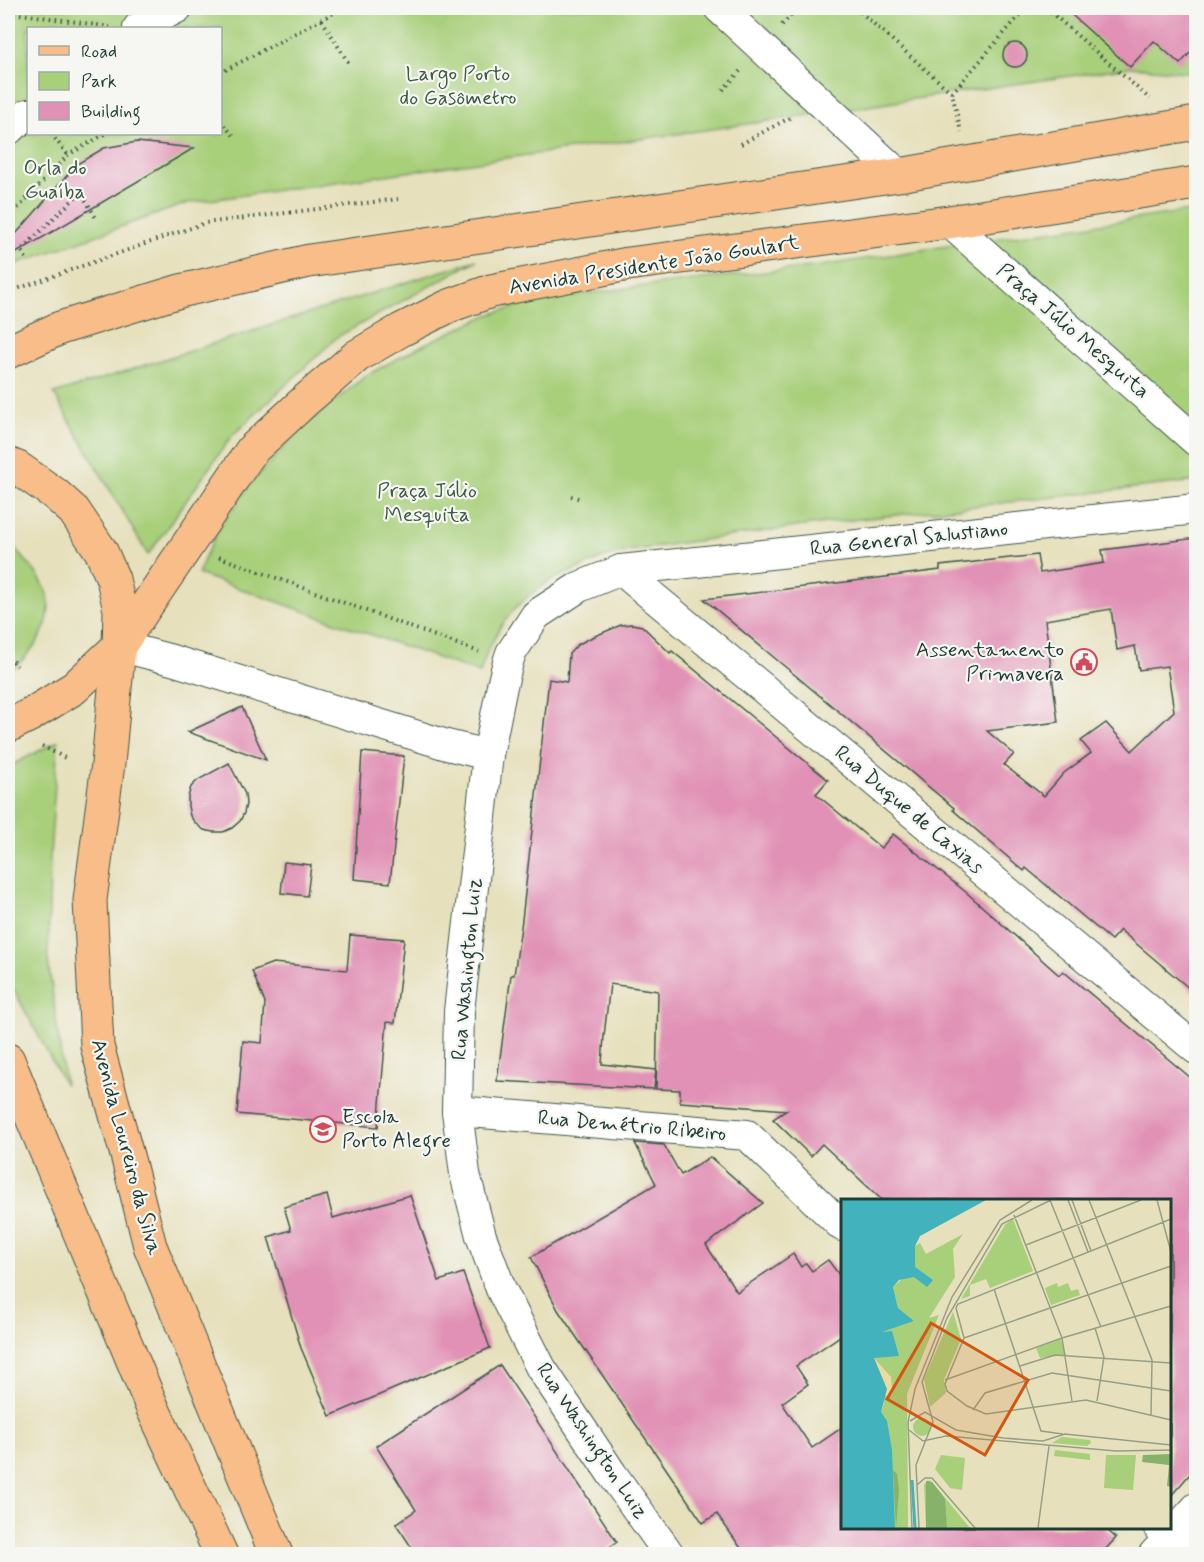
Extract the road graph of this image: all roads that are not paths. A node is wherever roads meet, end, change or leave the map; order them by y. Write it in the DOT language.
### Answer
graph roads {
  1 [pos="177,8"];
  2 [pos="719,8"];
  3 [pos="140,27"];
  4 [pos="27,115"];
  5 [pos="1188,124"];
  6 [pos="8,130"];
  7 [pos="899,175"];
  8 [pos="1197,183"];
  9 [pos="948,222"];
  10 [pos="8,352"];
  11 [pos="1197,441"];
  12 [pos="8,464"];
  13 [pos="1197,509"];
  14 [pos="621,570"];
  15 [pos="120,646"];
  16 [pos="8,726"];
  17 [pos="488,755"];
  18 [pos="1197,1048"];
  19 [pos="8,1060"];
  20 [pos="457,1112"];
  21 [pos="841,1224"];
  22 [pos="1197,1508"];
  23 [pos="1168,1544"];
  24 [pos="221,1554"];
  25 [pos="276,1554"];
  26 [pos="669,1554"];
  1 -- 3 [label="street"];
  2 -- 7 [label="street"];
  4 -- 6 [label="street"];
  5 -- 7 [label="main road"];
  7 -- 10 [label="main road"];
  8 -- 9 [label="main road, Avenida Presidente João Goulart"];
  9 -- 11 [label="street, Praça Júlio Mesquita"];
  9 -- 15 [label="main road, Avenida Presidente João Goulart"];
  12 -- 15 [label="main road, Avenida Loureiro da Silva"];
  13 -- 14 [label="street, Rua General Salustiano"];
  14 -- 17 [label="street, Rua Washington Luiz"];
  14 -- 18 [label="street, Rua Duque de Caxias"];
  15 -- 16 [label="main road, Avenida Presidente João Goulart"];
  15 -- 17 [label="street"];
  15 -- 25 [label="main road, Avenida Loureiro da Silva"];
  17 -- 20 [label="street, Rua Washington Luiz"];
  19 -- 24 [label="main road"];
  20 -- 21 [label="street, Rua Demétrio Ribeiro"];
  20 -- 26 [label="street, Rua Washington Luiz"];
  22 -- 23 [label="street"];
}
